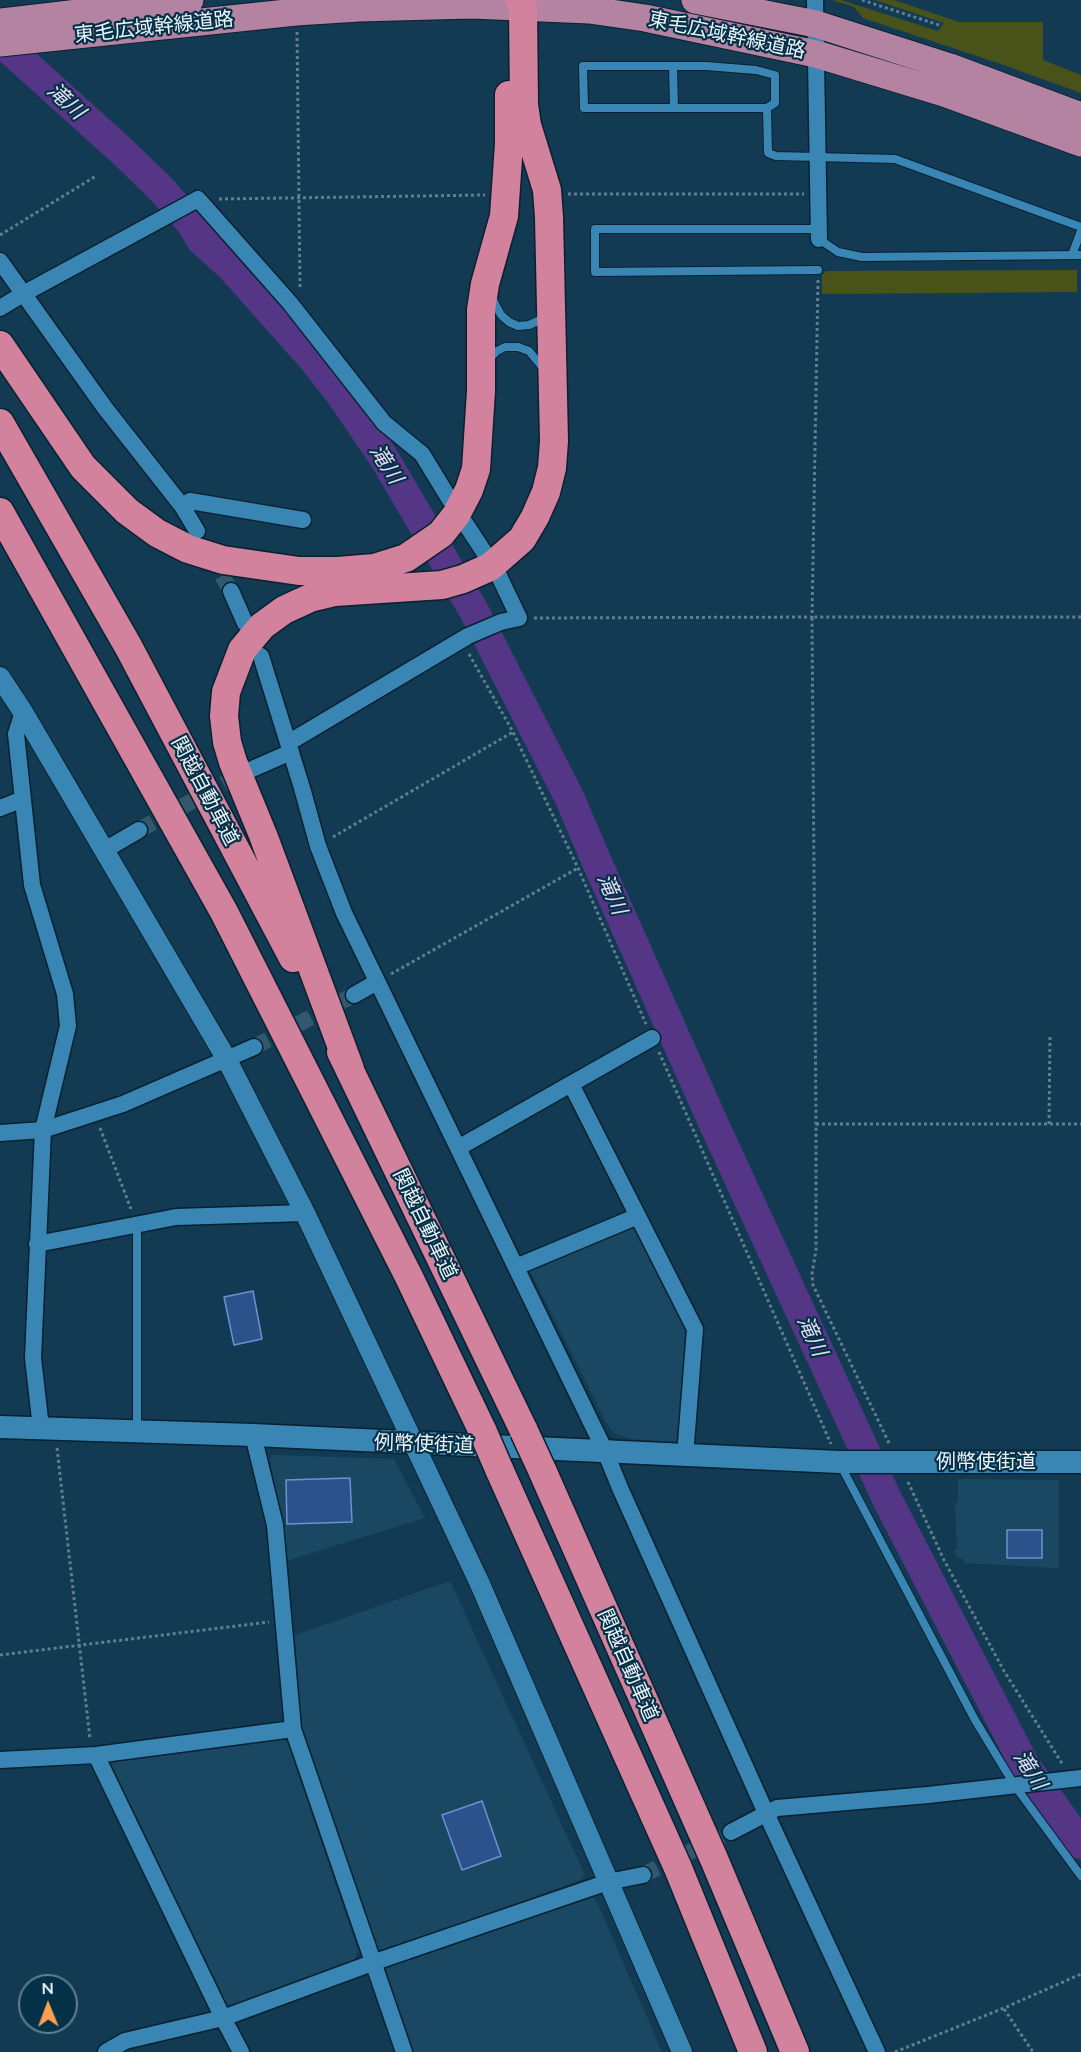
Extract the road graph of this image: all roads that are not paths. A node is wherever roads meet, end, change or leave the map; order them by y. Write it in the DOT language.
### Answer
graph roads {
  1 [pos="190,0"];
  2 [pos="695,0"];
  3 [pos="516,3"];
  4 [pos="815,12"];
  5 [pos="3,29"];
  6 [pos="816,54"];
  7 [pos="673,66"];
  8 [pos="674,108"];
  9 [pos="767,108"];
  10 [pos="1081,116"];
  11 [pos="1081,144"];
  12 [pos="817,156"];
  13 [pos="1081,229"];
  14 [pos="818,234"];
  15 [pos="1077,255"];
  16 [pos="0,261"];
  17 [pos="818,270"];
  18 [pos="485,284"];
  19 [pos="552,289"];
  20 [pos="23,294"];
  21 [pos="0,308"];
  22 [pos="0,345"];
  23 [pos="481,374"];
  24 [pos="554,383"];
  25 [pos="0,423"];
  26 [pos="182,506"];
  27 [pos="0,512"];
  28 [pos="457,513"];
  29 [pos="303,520"];
  30 [pos="196,531"];
  31 [pos="491,565"];
  32 [pos="231,591"];
  33 [pos="245,623"];
  34 [pos="261,656"];
  35 [pos="0,677"];
  36 [pos="23,712"];
  37 [pos="289,747"];
  38 [pos="250,770"];
  39 [pos="22,799"];
  40 [pos="0,807"];
  41 [pos="139,830"];
  42 [pos="103,851"];
  43 [pos="377,982"];
  44 [pos="354,995"];
  45 [pos="652,1038"];
  46 [pos="254,1047"];
  47 [pos="226,1058"];
  48 [pos="350,1069"];
  49 [pos="571,1084"];
  50 [pos="43,1130"];
  51 [pos="0,1133"];
  52 [pos="458,1148"];
  53 [pos="305,1214"];
  54 [pos="638,1216"];
  55 [pos="137,1224"];
  56 [pos="37,1244"];
  57 [pos="516,1267"];
  58 [pos="0,1427"];
  59 [pos="48,1428"];
  60 [pos="137,1431"];
  61 [pos="253,1435"];
  62 [pos="412,1444"];
  63 [pos="605,1451"];
  64 [pos="686,1456"];
  65 [pos="844,1462"];
  66 [pos="1081,1462"];
  67 [pos="293,1729"];
  68 [pos="96,1755"];
  69 [pos="0,1760"];
  70 [pos="1073,1778"];
  71 [pos="1019,1786"];
  72 [pos="766,1813"];
  73 [pos="731,1832"];
  74 [pos="643,1875"];
  75 [pos="1081,1876"];
  76 [pos="608,1882"];
  77 [pos="372,1963"];
  78 [pos="223,2018"];
  79 [pos="106,2052"];
  80 [pos="241,2052"];
  81 [pos="404,2052"];
  82 [pos="682,2052"];
  83 [pos="753,2052"];
  84 [pos="795,2052"];
  85 [pos="877,2052"];
  1 -- 5 [label="highway, 東毛広域幹線道路"];
  2 -- 4 [label="highway, 東毛広域幹線道路"];
  3 -- 5 [label="highway, 東毛広域幹線道路"];
  3 -- 6 [label="highway, 東毛広域幹線道路"];
  3 -- 18 [label="highway"];
  3 -- 19 [label="highway"];
  4 -- 6 [label="street"];
  4 -- 10 [label="highway, 東毛広域幹線道路"];
  6 -- 11 [label="highway, 東毛広域幹線道路"];
  6 -- 12 [label="street"];
  7 -- 8 [label="lane"];
  7 -- 8 [label="lane"];
  7 -- 9 [label="lane"];
  8 -- 9 [label="lane"];
  9 -- 12 [label="lane"];
  12 -- 13 [label="lane"];
  12 -- 14 [label="street"];
  13 -- 15 [label="lane"];
  14 -- 15 [label="lane"];
  14 -- 17 [label="lane"];
  16 -- 20 [label="street"];
  18 -- 19 [label="lane"];
  18 -- 23 [label="highway"];
  19 -- 24 [label="highway"];
  20 -- 21 [label="street"];
  20 -- 26 [label="street"];
  20 -- 28 [label="street"];
  22 -- 28 [label="highway"];
  23 -- 24 [label="lane"];
  23 -- 28 [label="highway"];
  24 -- 31 [label="highway"];
  25 -- 48 [label="highway, 関越自動車道"];
  26 -- 29 [label="street"];
  26 -- 30 [label="street"];
  27 -- 83 [label="highway, 関越自動車道, bridge"];
  28 -- 31 [label="street"];
  31 -- 37 [label="street"];
  31 -- 48 [label="highway"];
  32 -- 33 [label="street"];
  34 -- 37 [label="street"];
  35 -- 36 [label="street"];
  36 -- 39 [label="street"];
  36 -- 42 [label="street"];
  37 -- 38 [label="street"];
  37 -- 43 [label="street"];
  39 -- 40 [label="street"];
  39 -- 50 [label="street"];
  41 -- 42 [label="street"];
  42 -- 47 [label="street"];
  43 -- 44 [label="street"];
  43 -- 52 [label="street"];
  45 -- 49 [label="street"];
  46 -- 47 [label="street"];
  47 -- 50 [label="street"];
  47 -- 53 [label="street"];
  48 -- 84 [label="highway, 関越自動車道, bridge"];
  49 -- 52 [label="street"];
  49 -- 54 [label="street"];
  50 -- 51 [label="street"];
  50 -- 56 [label="street"];
  52 -- 57 [label="street"];
  53 -- 55 [label="street"];
  53 -- 62 [label="street"];
  54 -- 57 [label="street"];
  54 -- 64 [label="street"];
  55 -- 56 [label="street"];
  55 -- 60 [label="lane"];
  56 -- 59 [label="street"];
  57 -- 63 [label="street"];
  58 -- 59 [label="main road, 例幣使街道"];
  59 -- 60 [label="main road, 例幣使街道"];
  60 -- 61 [label="main road, 例幣使街道"];
  61 -- 62 [label="main road, 例幣使街道"];
  61 -- 67 [label="street"];
  62 -- 63 [label="main road, 例幣使街道"];
  62 -- 76 [label="street"];
  63 -- 64 [label="main road, 例幣使街道"];
  63 -- 72 [label="street"];
  64 -- 65 [label="main road, 例幣使街道"];
  65 -- 66 [label="main road, 例幣使街道"];
  65 -- 71 [label="lane"];
  67 -- 68 [label="street"];
  67 -- 77 [label="street"];
  68 -- 69 [label="street"];
  68 -- 78 [label="street"];
  70 -- 71 [label="street"];
  71 -- 72 [label="street"];
  71 -- 75 [label="lane"];
  72 -- 73 [label="street"];
  72 -- 85 [label="street"];
  74 -- 76 [label="street"];
  76 -- 77 [label="street"];
  76 -- 82 [label="street"];
  77 -- 78 [label="street"];
  77 -- 81 [label="street"];
  78 -- 79 [label="street"];
  78 -- 80 [label="street"];
}
